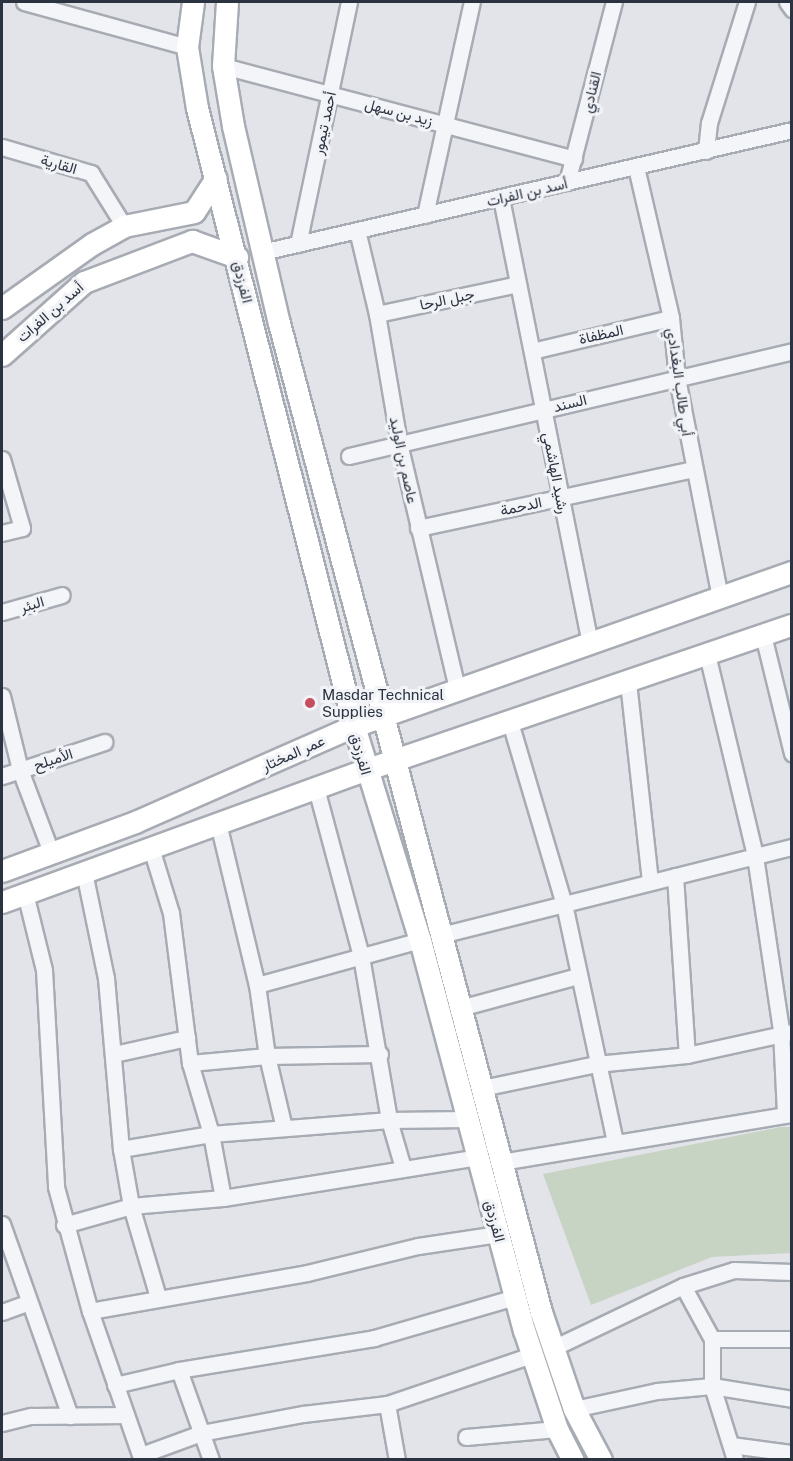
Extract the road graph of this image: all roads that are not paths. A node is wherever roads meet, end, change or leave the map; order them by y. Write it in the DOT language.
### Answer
graph roads {
  1 [pos="24,2"];
  2 [pos="193,2"];
  3 [pos="227,2"];
  4 [pos="349,2"];
  5 [pos="472,2"];
  6 [pos="614,2"];
  7 [pos="747,2"];
  8 [pos="787,2"];
  9 [pos="792,9"];
  10 [pos="187,47"];
  11 [pos="223,66"];
  12 [pos="330,94"];
  13 [pos="446,125"];
  14 [pos="792,130"];
  15 [pos="2,147"];
  16 [pos="706,151"];
  17 [pos="574,159"];
  18 [pos="636,167"];
  19 [pos="216,178"];
  20 [pos="567,183"];
  21 [pos="501,198"];
  22 [pos="425,215"];
  23 [pos="123,226"];
  24 [pos="357,230"];
  25 [pos="298,244"];
  26 [pos="262,252"];
  27 [pos="237,257"];
  28 [pos="518,284"];
  29 [pos="2,308"];
  30 [pos="377,314"];
  31 [pos="671,318"];
  32 [pos="532,351"];
  33 [pos="792,351"];
  34 [pos="2,355"];
  35 [pos="676,378"];
  36 [pos="544,410"];
  37 [pos="399,443"];
  38 [pos="349,456"];
  39 [pos="2,459"];
  40 [pos="693,469"];
  41 [pos="561,497"];
  42 [pos="418,528"];
  43 [pos="2,533"];
  44 [pos="792,572"];
  45 [pos="62,595"];
  46 [pos="720,597"];
  47 [pos="2,612"];
  48 [pos="792,625"];
  49 [pos="763,635"];
  50 [pos="591,642"];
  51 [pos="707,654"];
  52 [pos="628,682"];
  53 [pos="457,688"];
  54 [pos="2,696"];
  55 [pos="384,715"];
  56 [pos="510,722"];
  57 [pos="354,726"];
  58 [pos="104,742"];
  59 [pos="792,753"];
  60 [pos="396,762"];
  61 [pos="20,770"];
  62 [pos="365,770"];
  63 [pos="2,776"];
  64 [pos="316,788"];
  65 [pos="218,824"];
  66 [pos="792,847"];
  67 [pos="151,848"];
  68 [pos="51,852"];
  69 [pos="755,856"];
  70 [pos="2,871"];
  71 [pos="84,872"];
  72 [pos="675,876"];
  73 [pos="650,882"];
  74 [pos="25,893"];
  75 [pos="2,902"];
  76 [pos="564,904"];
  77 [pos="441,935"];
  78 [pos="420,940"];
  79 [pos="361,956"];
  80 [pos="578,976"];
  81 [pos="257,986"];
  82 [pos="460,1008"];
  83 [pos="786,1031"];
  84 [pos="187,1038"];
  85 [pos="114,1054"];
  86 [pos="380,1054"];
  87 [pos="687,1055"];
  88 [pos="267,1056"];
  89 [pos="190,1063"];
  90 [pos="596,1064"];
  91 [pos="482,1088"];
  92 [pos="788,1114"];
  93 [pos="468,1119"];
  94 [pos="389,1120"];
  95 [pos="284,1128"];
  96 [pos="211,1134"];
  97 [pos="615,1142"];
  98 [pos="121,1149"];
  99 [pos="478,1157"];
  100 [pos="501,1162"];
  101 [pos="403,1168"];
  102 [pos="223,1198"];
  103 [pos="131,1206"];
  104 [pos="2,1224"];
  105 [pos="64,1225"];
  106 [pos="498,1234"];
  107 [pos="5,1251"];
  108 [pos="792,1272"];
  109 [pos="683,1286"];
  110 [pos="515,1297"];
  111 [pos="158,1298"];
  112 [pos="27,1303"];
  113 [pos="90,1311"];
  114 [pos="2,1312"];
  115 [pos="712,1339"];
  116 [pos="792,1339"];
  117 [pos="554,1348"];
  118 [pos="532,1355"];
  119 [pos="179,1370"];
  120 [pos="115,1385"];
  121 [pos="712,1386"];
  122 [pos="792,1399"];
  123 [pos="387,1404"];
  124 [pos="574,1410"];
  125 [pos="126,1415"];
  126 [pos="70,1416"];
  127 [pos="2,1423"];
  128 [pos="557,1428"];
  129 [pos="201,1433"];
  130 [pos="466,1437"];
  131 [pos="733,1452"];
  132 [pos="792,1453"];
  133 [pos="142,1457"];
  134 [pos="211,1460"];
  135 [pos="397,1460"];
  136 [pos="573,1460"];
  137 [pos="601,1460"];
  1 -- 10 [label="street"];
  2 -- 10 [label="main road, الفرزدق"];
  3 -- 11 [label="main road, الفرزدق"];
  4 -- 12 [label="street, أحمد تيمور"];
  5 -- 13 [label="street"];
  6 -- 17 [label="street, القنادي"];
  7 -- 16 [label="street"];
  8 -- 9 [label="street"];
  10 -- 19 [label="main road, الفرزدق"];
  11 -- 12 [label="street, زيد بن سهل"];
  11 -- 26 [label="main road, الفرزدق"];
  12 -- 13 [label="street, زيد بن سهل"];
  12 -- 25 [label="street, أحمد تيمور"];
  13 -- 17 [label="street, زيد بن سهل"];
  13 -- 22 [label="street"];
  14 -- 16 [label="street, أسد بن الفرات"];
  15 -- 23 [label="street, القارية"];
  16 -- 18 [label="street, أسد بن الفرات"];
  17 -- 20 [label="street, القنادي"];
  18 -- 20 [label="street, أسد بن الفرات"];
  18 -- 31 [label="street, أبي طالب البغدادي"];
  19 -- 23 [label="main road, أسد بن الفرات"];
  19 -- 27 [label="main road, الفرزدق"];
  20 -- 21 [label="street, أسد بن الفرات"];
  21 -- 22 [label="street, أسد بن الفرات"];
  21 -- 28 [label="street, رشيد الهاشمي"];
  22 -- 24 [label="street, أسد بن الفرات"];
  23 -- 29 [label="main road, أسد بن الفرات"];
  24 -- 25 [label="street, أسد بن الفرات"];
  24 -- 30 [label="street, عاصم بن الوليد"];
  25 -- 26 [label="street, أسد بن الفرات"];
  26 -- 55 [label="main road, الفرزدق"];
  27 -- 34 [label="main road, أسد بن الفرات"];
  27 -- 57 [label="main road, الفرزدق"];
  28 -- 30 [label="street, جبل الرحا"];
  28 -- 32 [label="street, رشيد الهاشمي"];
  30 -- 37 [label="street, عاصم بن الوليد"];
  31 -- 32 [label="street, المظفاة"];
  31 -- 35 [label="street, أبي طالب البغدادي"];
  32 -- 36 [label="street, رشيد الهاشمي"];
  33 -- 35 [label="street, السند"];
  35 -- 36 [label="street, السند"];
  35 -- 40 [label="street, أبي طالب البغدادي"];
  36 -- 37 [label="street, السند"];
  36 -- 41 [label="street, رشيد الهاشمي"];
  37 -- 38 [label="street, السند"];
  37 -- 42 [label="street, عاصم بن الوليد"];
  39 -- 43 [label="street"];
  40 -- 41 [label="street, الدحمة"];
  40 -- 46 [label="street, أبي طالب البغدادي"];
  41 -- 42 [label="street, الدحمة"];
  41 -- 50 [label="street, رشيد الهاشمي"];
  42 -- 53 [label="street, عاصم بن الوليد"];
  44 -- 46 [label="main road, عمر المختار"];
  45 -- 47 [label="street, البئر"];
  46 -- 50 [label="main road, عمر المختار"];
  48 -- 49 [label="main road"];
  49 -- 51 [label="main road"];
  49 -- 59 [label="street"];
  50 -- 53 [label="main road, عمر المختار"];
  51 -- 52 [label="main road"];
  51 -- 69 [label="street"];
  52 -- 56 [label="main road"];
  52 -- 73 [label="street"];
  53 -- 55 [label="main road, عمر المختار"];
  54 -- 61 [label="street"];
  55 -- 57 [label="main road, عمر المختار"];
  55 -- 60 [label="main road, الفرزدق"];
  56 -- 60 [label="main road"];
  56 -- 76 [label="street"];
  57 -- 62 [label="main road, الفرزدق"];
  57 -- 68 [label="main road, عمر المختار"];
  58 -- 61 [label="street, الأميلح"];
  60 -- 62 [label="main road"];
  60 -- 77 [label="main road, الفرزدق"];
  61 -- 63 [label="street, الأميلح"];
  61 -- 68 [label="street"];
  62 -- 64 [label="main road"];
  62 -- 78 [label="main road, الفرزدق"];
  64 -- 65 [label="main road"];
  64 -- 79 [label="street"];
  65 -- 67 [label="main road"];
  65 -- 81 [label="street"];
  66 -- 69 [label="street"];
  67 -- 71 [label="main road"];
  67 -- 84 [label="street"];
  68 -- 70 [label="main road, عمر المختار"];
  69 -- 72 [label="street"];
  69 -- 83 [label="street"];
  71 -- 74 [label="main road"];
  71 -- 85 [label="street"];
  72 -- 73 [label="street"];
  72 -- 87 [label="street"];
  73 -- 76 [label="street"];
  74 -- 75 [label="main road"];
  74 -- 105 [label="street"];
  76 -- 77 [label="street"];
  76 -- 80 [label="street"];
  77 -- 82 [label="main road, الفرزدق"];
  78 -- 79 [label="street"];
  78 -- 93 [label="main road, الفرزدق"];
  79 -- 81 [label="street"];
  79 -- 86 [label="street"];
  80 -- 82 [label="street"];
  80 -- 90 [label="street"];
  81 -- 88 [label="street"];
  82 -- 91 [label="main road, الفرزدق"];
  83 -- 87 [label="street"];
  83 -- 92 [label="street"];
  84 -- 85 [label="street"];
  84 -- 89 [label="street"];
  85 -- 98 [label="street"];
  86 -- 88 [label="street"];
  86 -- 94 [label="street"];
  87 -- 90 [label="street"];
  88 -- 89 [label="street"];
  88 -- 95 [label="street"];
  89 -- 96 [label="street"];
  90 -- 91 [label="street"];
  90 -- 97 [label="street"];
  91 -- 100 [label="main road, الفرزدق"];
  92 -- 97 [label="street"];
  93 -- 94 [label="street"];
  93 -- 99 [label="main road, الفرزدق"];
  94 -- 95 [label="street"];
  94 -- 101 [label="street"];
  95 -- 96 [label="street"];
  96 -- 98 [label="street"];
  96 -- 102 [label="street"];
  97 -- 100 [label="street"];
  98 -- 103 [label="street"];
  99 -- 101 [label="street"];
  99 -- 106 [label="main road, الفرزدق"];
  100 -- 117 [label="main road, الفرزدق"];
  101 -- 102 [label="street"];
  102 -- 103 [label="street"];
  103 -- 105 [label="street"];
  103 -- 111 [label="street"];
  104 -- 107 [label="street"];
  105 -- 113 [label="street"];
  106 -- 110 [label="main road, الفرزدق"];
  106 -- 111 [label="street"];
  107 -- 112 [label="street"];
  108 -- 109 [label="street"];
  109 -- 115 [label="street"];
  109 -- 117 [label="street"];
  110 -- 118 [label="main road, الفرزدق"];
  110 -- 119 [label="street"];
  111 -- 113 [label="street"];
  112 -- 114 [label="street"];
  112 -- 126 [label="street"];
  113 -- 120 [label="street"];
  115 -- 116 [label="street"];
  115 -- 121 [label="street"];
  117 -- 124 [label="main road, الفرزدق"];
  118 -- 123 [label="street"];
  118 -- 128 [label="main road, الفرزدق"];
  119 -- 120 [label="street"];
  119 -- 129 [label="street"];
  120 -- 125 [label="street"];
  121 -- 122 [label="street"];
  121 -- 124 [label="street"];
  121 -- 131 [label="street"];
  123 -- 129 [label="street"];
  123 -- 135 [label="street"];
  124 -- 137 [label="main road, الفرزدق"];
  125 -- 126 [label="street"];
  125 -- 133 [label="street"];
  126 -- 127 [label="street"];
  128 -- 130 [label="street"];
  128 -- 136 [label="main road, الفرزدق"];
  129 -- 133 [label="street"];
  129 -- 134 [label="street"];
  131 -- 132 [label="street"];
}
